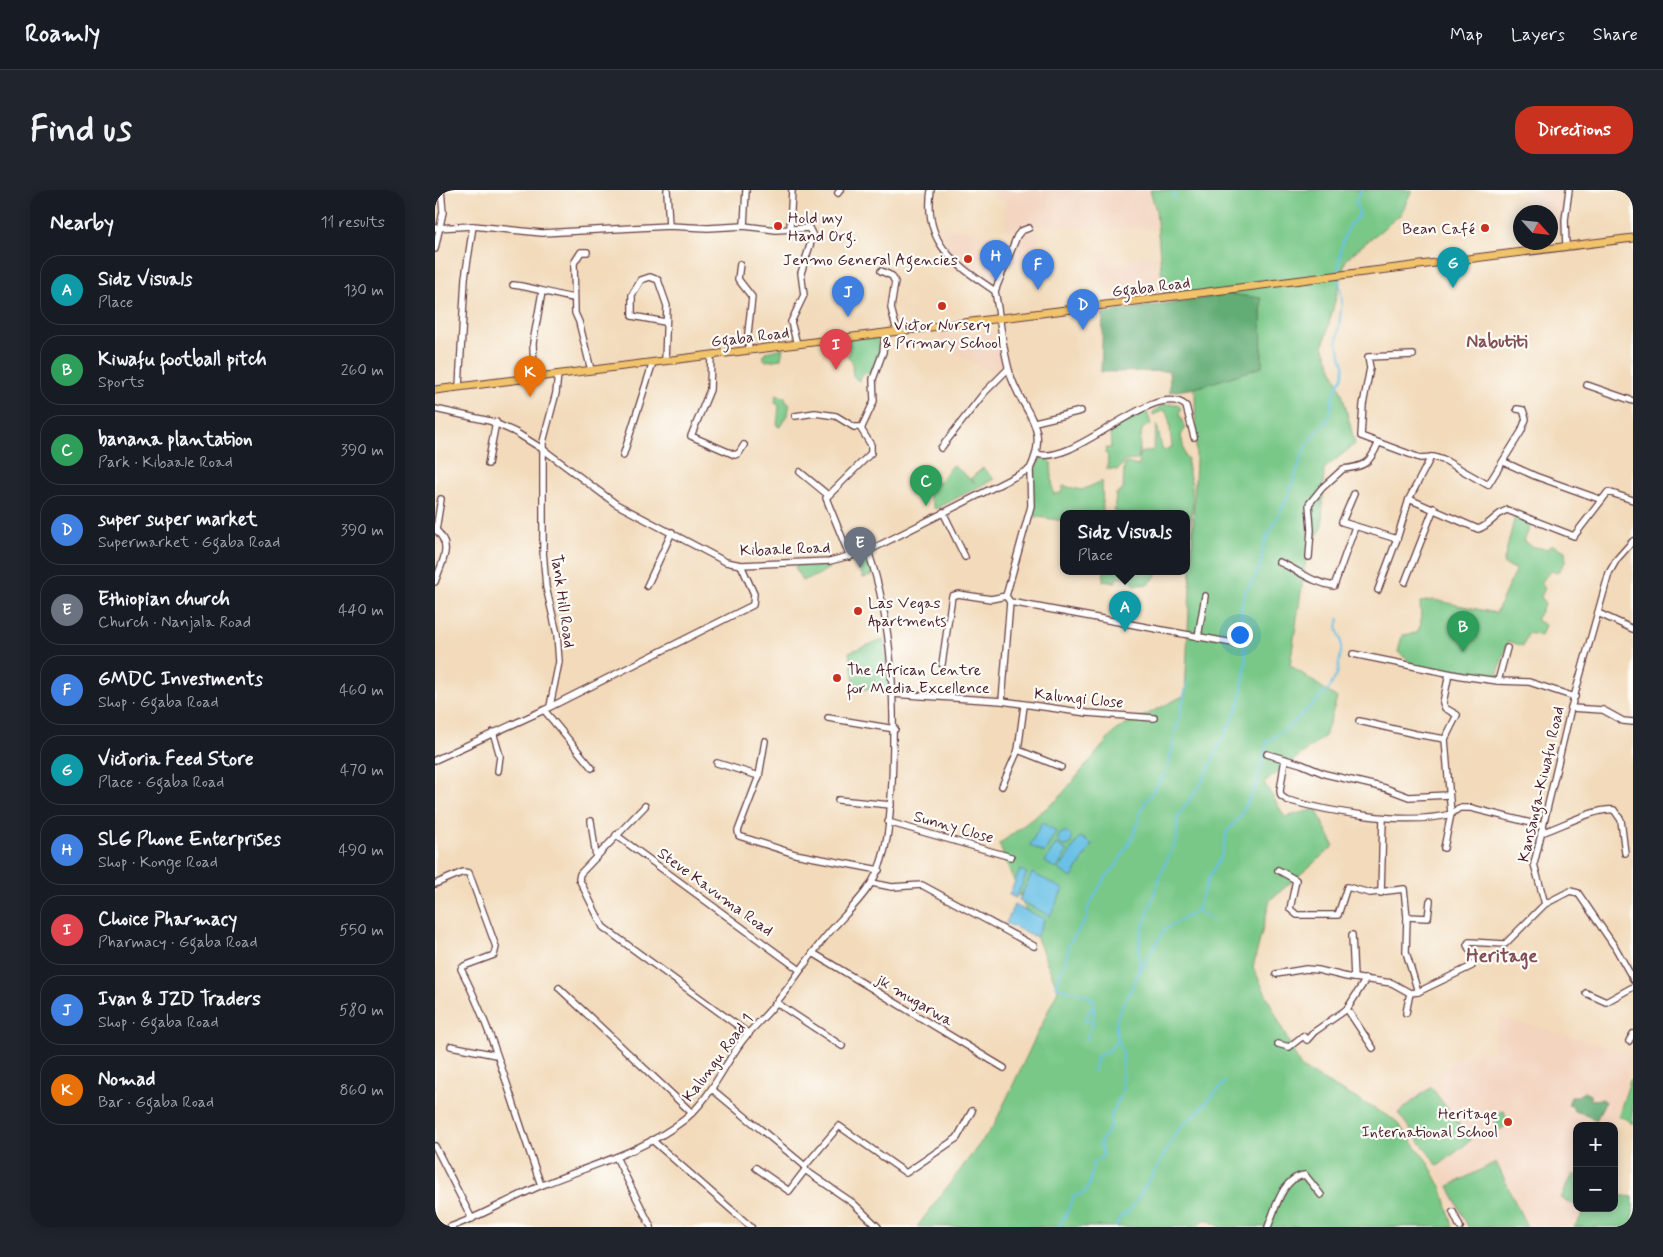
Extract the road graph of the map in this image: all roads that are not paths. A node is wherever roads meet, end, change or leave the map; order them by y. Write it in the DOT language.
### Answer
graph roads {
  1 [pos="441,190"];
  2 [pos="667,190"];
  3 [pos="747,190"];
  4 [pos="791,190"];
  5 [pos="931,190"];
  6 [pos="1569,190"];
  7 [pos="473,226"];
  8 [pos="669,226"];
  9 [pos="744,226"];
  10 [pos="438,227"];
  11 [pos="791,228"];
  12 [pos="1029,228"];
  13 [pos="1633,238"];
  14 [pos="1567,246"];
  15 [pos="435,249"];
  16 [pos="587,252"];
  17 [pos="740,264"];
  18 [pos="881,271"];
  19 [pos="513,285"];
  20 [pos="995,291"];
  21 [pos="542,292"];
  22 [pos="574,298"];
  23 [pos="1001,319"];
  24 [pos="665,322"];
  25 [pos="897,331"];
  26 [pos="885,333"];
  27 [pos="797,344"];
  28 [pos="749,350"];
  29 [pos="711,355"];
  30 [pos="1413,355"];
  31 [pos="665,361"];
  32 [pos="653,362"];
  33 [pos="1009,369"];
  34 [pos="591,370"];
  35 [pos="558,374"];
  36 [pos="534,377"];
  37 [pos="1587,385"];
  38 [pos="459,387"];
  39 [pos="435,390"];
  40 [pos="1633,401"];
  41 [pos="435,409"];
  42 [pos="1517,409"];
  43 [pos="1081,411"];
  44 [pos="795,416"];
  45 [pos="496,422"];
  46 [pos="1035,422"];
  47 [pos="862,430"];
  48 [pos="1194,436"];
  49 [pos="1378,444"];
  50 [pos="744,445"];
  51 [pos="941,448"];
  52 [pos="544,450"];
  53 [pos="1037,454"];
  54 [pos="623,456"];
  55 [pos="1431,457"];
  56 [pos="1504,462"];
  57 [pos="488,464"];
  58 [pos="1030,469"];
  59 [pos="800,472"];
  60 [pos="1354,494"];
  61 [pos="828,495"];
  62 [pos="441,499"];
  63 [pos="1409,499"];
  64 [pos="1602,500"];
  65 [pos="1633,500"];
  66 [pos="1434,508"];
  67 [pos="943,512"];
  68 [pos="1355,527"];
  69 [pos="435,529"];
  70 [pos="672,532"];
  71 [pos="1397,539"];
  72 [pos="1633,542"];
  73 [pos="867,551"];
  74 [pos="965,556"];
  75 [pos="850,557"];
  76 [pos="1309,557"];
  77 [pos="1279,562"];
  78 [pos="741,566"];
  79 [pos="435,582"];
  80 [pos="1405,582"];
  81 [pos="647,586"];
  82 [pos="1378,590"];
  83 [pos="1006,596"];
  84 [pos="1205,596"];
  85 [pos="1009,602"];
  86 [pos="1598,613"];
  87 [pos="1633,629"];
  88 [pos="1198,638"];
  89 [pos="1238,644"];
  90 [pos="1507,648"];
  91 [pos="1353,654"];
  92 [pos="942,664"];
  93 [pos="1449,674"];
  94 [pos="1498,681"];
  95 [pos="892,694"];
  96 [pos="1575,697"];
  97 [pos="1002,701"];
  98 [pos="550,706"];
  99 [pos="1024,706"];
  100 [pos="1571,708"];
  101 [pos="544,710"];
  102 [pos="829,718"];
  103 [pos="1154,718"];
  104 [pos="1359,721"];
  105 [pos="1633,722"];
  106 [pos="895,729"];
  107 [pos="493,732"];
  108 [pos="1445,739"];
  109 [pos="765,741"];
  110 [pos="1018,750"];
  111 [pos="1267,754"];
  112 [pos="1285,759"];
  113 [pos="435,760"];
  114 [pos="717,763"];
  115 [pos="1061,767"];
  116 [pos="593,768"];
  117 [pos="497,771"];
  118 [pos="759,776"];
  119 [pos="1002,786"];
  120 [pos="1449,795"];
  121 [pos="838,800"];
  122 [pos="891,805"];
  123 [pos="645,806"];
  124 [pos="1451,814"];
  125 [pos="1383,818"];
  126 [pos="591,821"];
  127 [pos="888,822"];
  128 [pos="1542,829"];
  129 [pos="616,835"];
  130 [pos="1444,848"];
  131 [pos="1625,853"];
  132 [pos="596,857"];
  133 [pos="1011,857"];
  134 [pos="879,870"];
  135 [pos="1279,870"];
  136 [pos="872,882"];
  137 [pos="435,884"];
  138 [pos="1381,893"];
  139 [pos="1431,901"];
  140 [pos="1545,904"];
  141 [pos="1407,917"];
  142 [pos="1352,935"];
  143 [pos="1034,946"];
  144 [pos="813,953"];
  145 [pos="801,970"];
  146 [pos="1276,974"];
  147 [pos="1354,978"];
  148 [pos="1366,979"];
  149 [pos="1633,980"];
  150 [pos="1633,987"];
  151 [pos="559,988"];
  152 [pos="1418,992"];
  153 [pos="1410,993"];
  154 [pos="1586,993"];
  155 [pos="777,1003"];
  156 [pos="1347,1009"];
  157 [pos="1406,1013"];
  158 [pos="749,1034"];
  159 [pos="1633,1034"];
  160 [pos="1629,1041"];
  161 [pos="1277,1044"];
  162 [pos="451,1046"];
  163 [pos="842,1046"];
  164 [pos="1373,1048"];
  165 [pos="496,1055"];
  166 [pos="1004,1068"];
  167 [pos="713,1090"];
  168 [pos="972,1111"];
  169 [pos="692,1113"];
  170 [pos="652,1140"];
  171 [pos="435,1146"];
  172 [pos="616,1157"];
  173 [pos="756,1168"];
  174 [pos="805,1168"];
  175 [pos="541,1185"];
  176 [pos="1321,1195"];
  177 [pos="1453,1212"];
  178 [pos="472,1219"];
  179 [pos="450,1227"];
  180 [pos="650,1227"];
  181 [pos="751,1227"];
  182 [pos="879,1227"];
  183 [pos="1268,1227"];
  184 [pos="1459,1227"];
  1 -- 10 [label="street"];
  2 -- 8 [label="street"];
  3 -- 9 [label="street"];
  4 -- 11 [label="street"];
  5 -- 20 [label="street"];
  6 -- 14 [label="street"];
  7 -- 8 [label="street"];
  7 -- 10 [label="street"];
  7 -- 38 [label="street"];
  8 -- 9 [label="street"];
  9 -- 11 [label="street"];
  10 -- 15 [label="street"];
  11 -- 27 [label="street"];
  12 -- 20 [label="street"];
  13 -- 14 [label="main road, Ggaba Road"];
  14 -- 23 [label="main road, Ggaba Road"];
  16 -- 22 [label="street"];
  17 -- 28 [label="street"];
  18 -- 25 [label="street"];
  19 -- 21 [label="street"];
  20 -- 23 [label="street"];
  21 -- 22 [label="street"];
  21 -- 36 [label="street"];
  22 -- 34 [label="street"];
  23 -- 25 [label="main road, Ggaba Road"];
  23 -- 33 [label="street"];
  24 -- 24 [label="street"];
  24 -- 31 [label="street"];
  25 -- 26 [label="main road, Ggaba Road"];
  26 -- 27 [label="main road, Ggaba Road"];
  26 -- 47 [label="street"];
  27 -- 28 [label="main road, Ggaba Road"];
  28 -- 29 [label="main road, Ggaba Road"];
  29 -- 31 [label="main road, Ggaba Road"];
  29 -- 50 [label="street"];
  30 -- 49 [label="street"];
  31 -- 32 [label="main road, Ggaba Road"];
  32 -- 34 [label="main road, Ggaba Road"];
  32 -- 54 [label="street"];
  33 -- 46 [label="street"];
  33 -- 51 [label="street"];
  34 -- 35 [label="main road, Ggaba Road"];
  35 -- 36 [label="main road, Ggaba Road"];
  35 -- 52 [label="street, Tank Hill Road"];
  36 -- 38 [label="main road, Ggaba Road"];
  37 -- 40 [label="street"];
  38 -- 39 [label="main road, Ggaba Road"];
  41 -- 45 [label="street, Kibaale Road"];
  42 -- 56 [label="street"];
  43 -- 46 [label="street"];
  44 -- 47 [label="street"];
  45 -- 52 [label="street, Kibaale Road"];
  45 -- 57 [label="street"];
  46 -- 53 [label="street"];
  47 -- 61 [label="street"];
  48 -- 53 [label="street"];
  49 -- 55 [label="street"];
  49 -- 76 [label="street"];
  52 -- 70 [label="street, Kibaale Road"];
  52 -- 98 [label="street, Tank Hill Road"];
  53 -- 58 [label="street"];
  55 -- 56 [label="street"];
  55 -- 63 [label="street"];
  56 -- 64 [label="street"];
  58 -- 67 [label="street, Kibaale Road"];
  58 -- 83 [label="street"];
  59 -- 61 [label="street"];
  60 -- 68 [label="street"];
  61 -- 75 [label="street"];
  62 -- 69 [label="street"];
  63 -- 66 [label="street"];
  63 -- 71 [label="street"];
  64 -- 65 [label="street"];
  64 -- 66 [label="street"];
  66 -- 80 [label="street"];
  67 -- 73 [label="street, Kibaale Road"];
  67 -- 74 [label="street"];
  68 -- 71 [label="street"];
  68 -- 77 [label="street"];
  69 -- 79 [label="street"];
  70 -- 78 [label="street, Kibaale Road"];
  70 -- 81 [label="street"];
  71 -- 82 [label="street"];
  72 -- 86 [label="street, Kansanga-Kiwafu Road"];
  73 -- 75 [label="street, Kibaale Road"];
  73 -- 95 [label="street, Kalungu Road 1"];
  75 -- 78 [label="street, Kibaale Road"];
  78 -- 98 [label="street"];
  83 -- 85 [label="street"];
  83 -- 92 [label="street"];
  84 -- 88 [label="street"];
  85 -- 88 [label="street"];
  85 -- 97 [label="street"];
  86 -- 87 [label="street"];
  86 -- 96 [label="street, Kansanga-Kiwafu Road"];
  88 -- 89 [label="street"];
  90 -- 94 [label="street"];
  91 -- 93 [label="street"];
  93 -- 94 [label="street"];
  93 -- 108 [label="street"];
  94 -- 96 [label="street"];
  95 -- 97 [label="street, Kalungi Close"];
  95 -- 106 [label="street, Kalungu Road 1"];
  96 -- 100 [label="street, Kansanga-Kiwafu Road"];
  97 -- 99 [label="street, Kalungi Close"];
  98 -- 101 [label="street"];
  99 -- 103 [label="street, Kalungi Close"];
  99 -- 110 [label="street"];
  100 -- 105 [label="street"];
  100 -- 128 [label="street, Kansanga-Kiwafu Road"];
  101 -- 107 [label="street"];
  101 -- 116 [label="street"];
  102 -- 106 [label="street"];
  104 -- 108 [label="street"];
  106 -- 122 [label="street, Kalungu Road 1"];
  107 -- 113 [label="street"];
  107 -- 117 [label="street"];
  108 -- 120 [label="street"];
  109 -- 118 [label="street"];
  110 -- 115 [label="street"];
  110 -- 119 [label="street"];
  111 -- 112 [label="street"];
  112 -- 120 [label="street"];
  112 -- 125 [label="street"];
  114 -- 118 [label="street"];
  118 -- 134 [label="street"];
  120 -- 124 [label="street"];
  121 -- 122 [label="street"];
  122 -- 127 [label="street, Kalungu Road 1"];
  123 -- 129 [label="street"];
  124 -- 125 [label="street"];
  124 -- 128 [label="street"];
  124 -- 130 [label="street"];
  125 -- 138 [label="street"];
  126 -- 132 [label="street"];
  127 -- 133 [label="street, Sunny Close"];
  127 -- 134 [label="street, Kalungu Road 1"];
  128 -- 131 [label="street"];
  128 -- 140 [label="street, Kansanga-Kiwafu Road"];
  129 -- 132 [label="street"];
  129 -- 145 [label="street, Steve Kavuma Road"];
  132 -- 158 [label="street"];
  134 -- 136 [label="street, Kalungu Road 1"];
  135 -- 138 [label="street"];
  136 -- 143 [label="street"];
  136 -- 144 [label="street, Kalungu Road 1"];
  137 -- 165 [label="street"];
  138 -- 141 [label="street"];
  139 -- 141 [label="street"];
  140 -- 149 [label="street"];
  140 -- 152 [label="street"];
  141 -- 152 [label="street"];
  142 -- 147 [label="street"];
  144 -- 145 [label="street, Kalungu Road 1"];
  144 -- 166 [label="street, jk mugarwa"];
  145 -- 155 [label="street, Kalungu Road 1"];
  146 -- 147 [label="street"];
  147 -- 148 [label="street"];
  148 -- 153 [label="street"];
  148 -- 156 [label="street"];
  150 -- 154 [label="street"];
  151 -- 169 [label="street"];
  152 -- 153 [label="street"];
  153 -- 157 [label="street"];
  155 -- 158 [label="street, Kalungu Road 1"];
  155 -- 163 [label="street"];
  156 -- 161 [label="street"];
  156 -- 164 [label="street"];
  158 -- 167 [label="street, Kalungu Road 1"];
  159 -- 160 [label="street"];
  162 -- 165 [label="street"];
  165 -- 175 [label="street"];
  167 -- 169 [label="street, Kalungu Road 1"];
  167 -- 174 [label="street"];
  168 -- 174 [label="street"];
  169 -- 170 [label="street, Kalungu Road 1"];
  170 -- 172 [label="street, Kalungu Road 1"];
  170 -- 181 [label="street"];
  171 -- 178 [label="street"];
  172 -- 175 [label="street, Kalungu Road 1"];
  172 -- 180 [label="street"];
  173 -- 174 [label="street"];
  174 -- 182 [label="street"];
  175 -- 178 [label="street, Kalungu Road 1"];
  176 -- 183 [label="street"];
  177 -- 184 [label="street"];
  178 -- 179 [label="street, Kalungu Road 1"];
}
